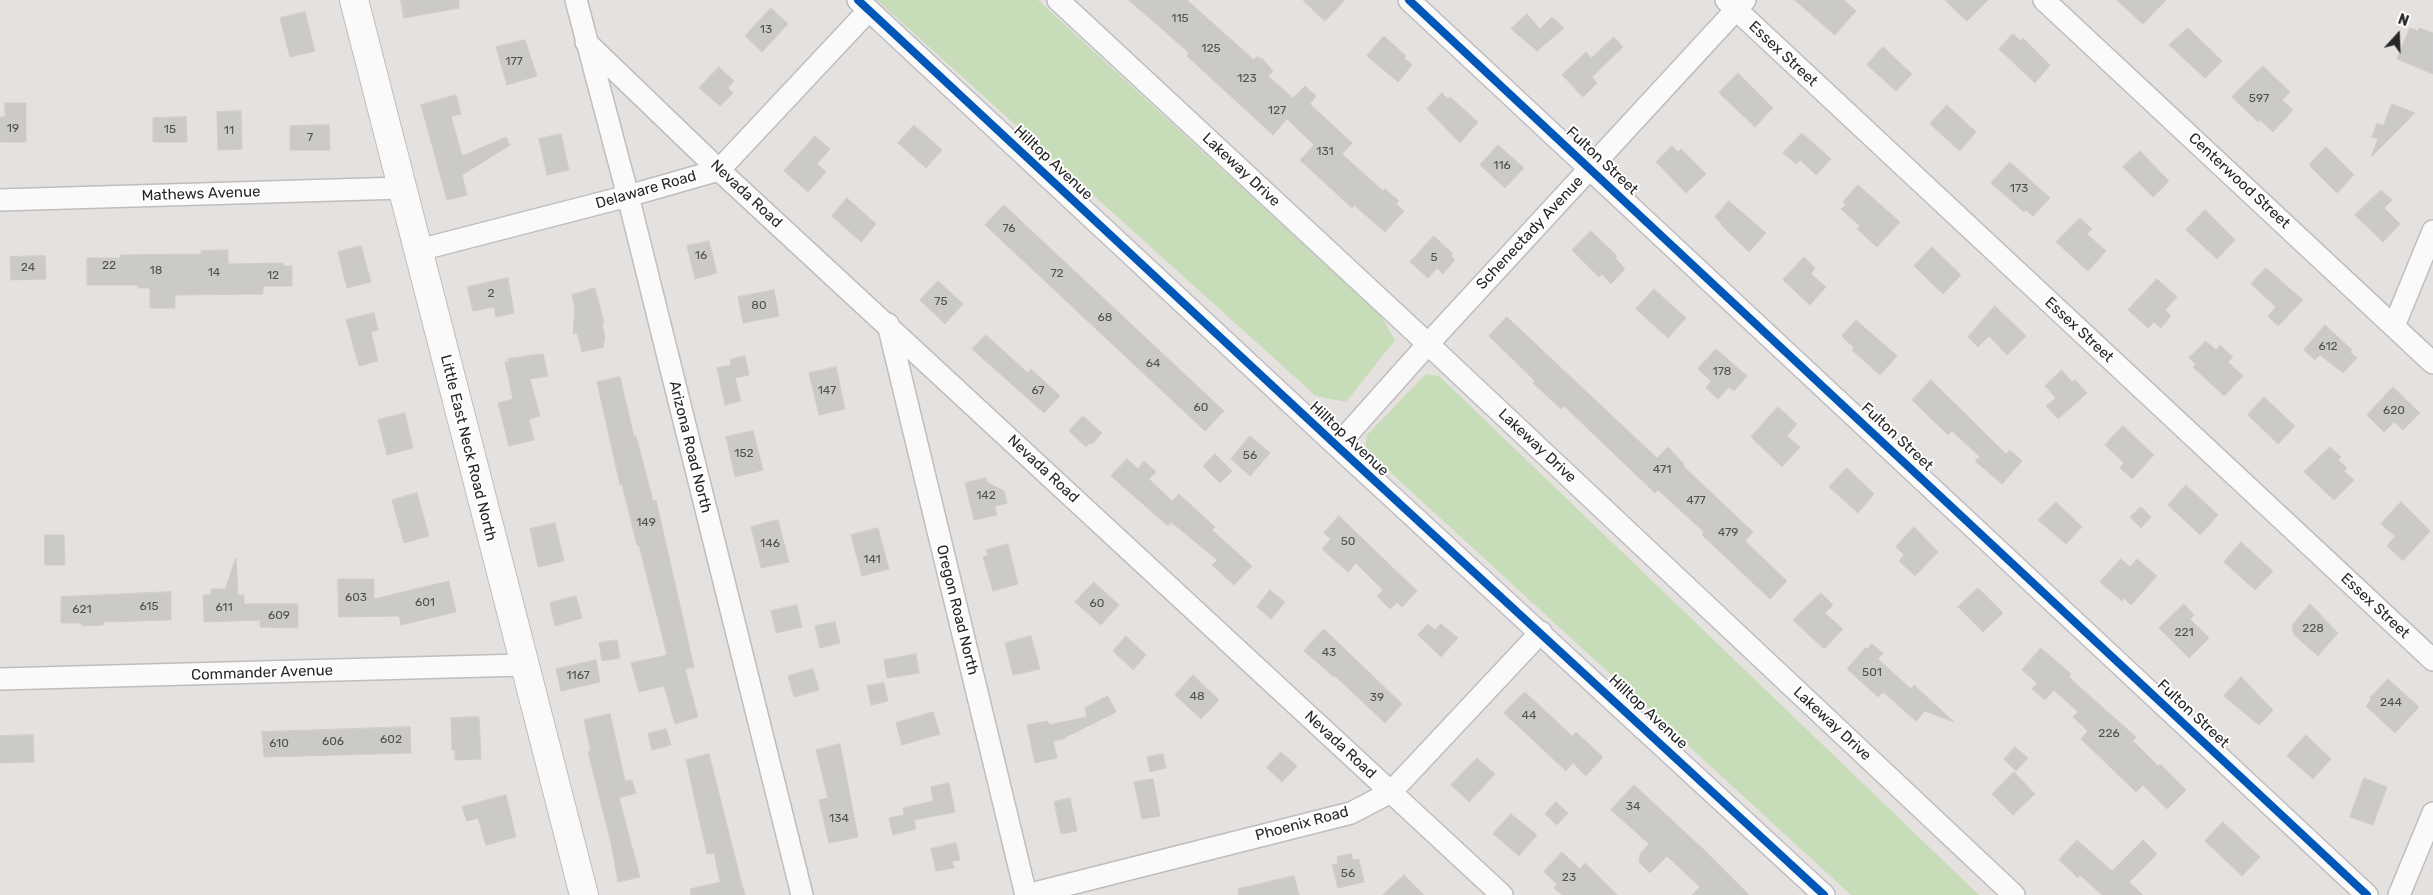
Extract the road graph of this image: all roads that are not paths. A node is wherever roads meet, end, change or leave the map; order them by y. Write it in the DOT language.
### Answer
graph roads {
  1 [pos="354,0"];
  2 [pos="576,0"];
  3 [pos="1058,0"];
  4 [pos="1409,0"];
  5 [pos="2044,0"];
  6 [pos="1735,3"];
  7 [pos="864,5"];
  8 [pos="586,42"];
  9 [pos="1590,169"];
  10 [pos="719,170"];
  11 [pos="401,188"];
  12 [pos="628,196"];
  13 [pos="0,200"];
  14 [pos="2433,231"];
  15 [pos="419,250"];
  16 [pos="888,324"];
  17 [pos="2394,326"];
  18 [pos="1428,344"];
  19 [pos="2433,363"];
  20 [pos="1337,446"];
  21 [pos="1541,632"];
  22 [pos="2433,660"];
  23 [pos="523,665"];
  24 [pos="0,679"];
  25 [pos="1391,792"];
  26 [pos="2433,813"];
  27 [pos="584,895"];
  28 [pos="802,895"];
  29 [pos="1026,895"];
  30 [pos="1502,895"];
  31 [pos="1824,895"];
  32 [pos="2014,895"];
  33 [pos="2367,895"];
  34 [pos="2399,895"];
  1 -- 11 [label="main road, Little East Neck Road North"];
  2 -- 8 [label="street, Arizona Road North"];
  3 -- 18 [label="street, Lakeway Drive"];
  4 -- 9 [label="street, Fulton Street"];
  5 -- 17 [label="street, Centerwood Street"];
  6 -- 9 [label="street, Schenectady Avenue"];
  6 -- 22 [label="street, Essex Street"];
  7 -- 10 [label="street"];
  7 -- 20 [label="street, Hilltop Avenue"];
  8 -- 10 [label="street, Nevada Road"];
  8 -- 12 [label="street, Arizona Road North"];
  9 -- 18 [label="street, Schenectady Avenue"];
  9 -- 33 [label="street, Fulton Street"];
  10 -- 12 [label="street, Delaware Road"];
  10 -- 16 [label="street, Nevada Road"];
  11 -- 13 [label="street, Mathews Avenue"];
  11 -- 15 [label="main road, Little East Neck Road North"];
  12 -- 15 [label="street, Delaware Road"];
  12 -- 28 [label="street, Arizona Road North"];
  14 -- 17 [label="street"];
  15 -- 23 [label="main road, Little East Neck Road North"];
  16 -- 25 [label="street, Nevada Road"];
  16 -- 29 [label="street, Oregon Road North"];
  17 -- 19 [label="street, Centerwood Street"];
  18 -- 20 [label="street, Schenectady Avenue"];
  18 -- 32 [label="street, Lakeway Drive"];
  20 -- 21 [label="street, Hilltop Avenue"];
  21 -- 25 [label="street, Phoenix Road"];
  21 -- 31 [label="street, Hilltop Avenue"];
  23 -- 24 [label="street, Commander Avenue"];
  23 -- 27 [label="main road, Little East Neck Road North"];
  25 -- 29 [label="street, Phoenix Road"];
  25 -- 30 [label="street, Nevada Road"];
  26 -- 34 [label="street"];
}
